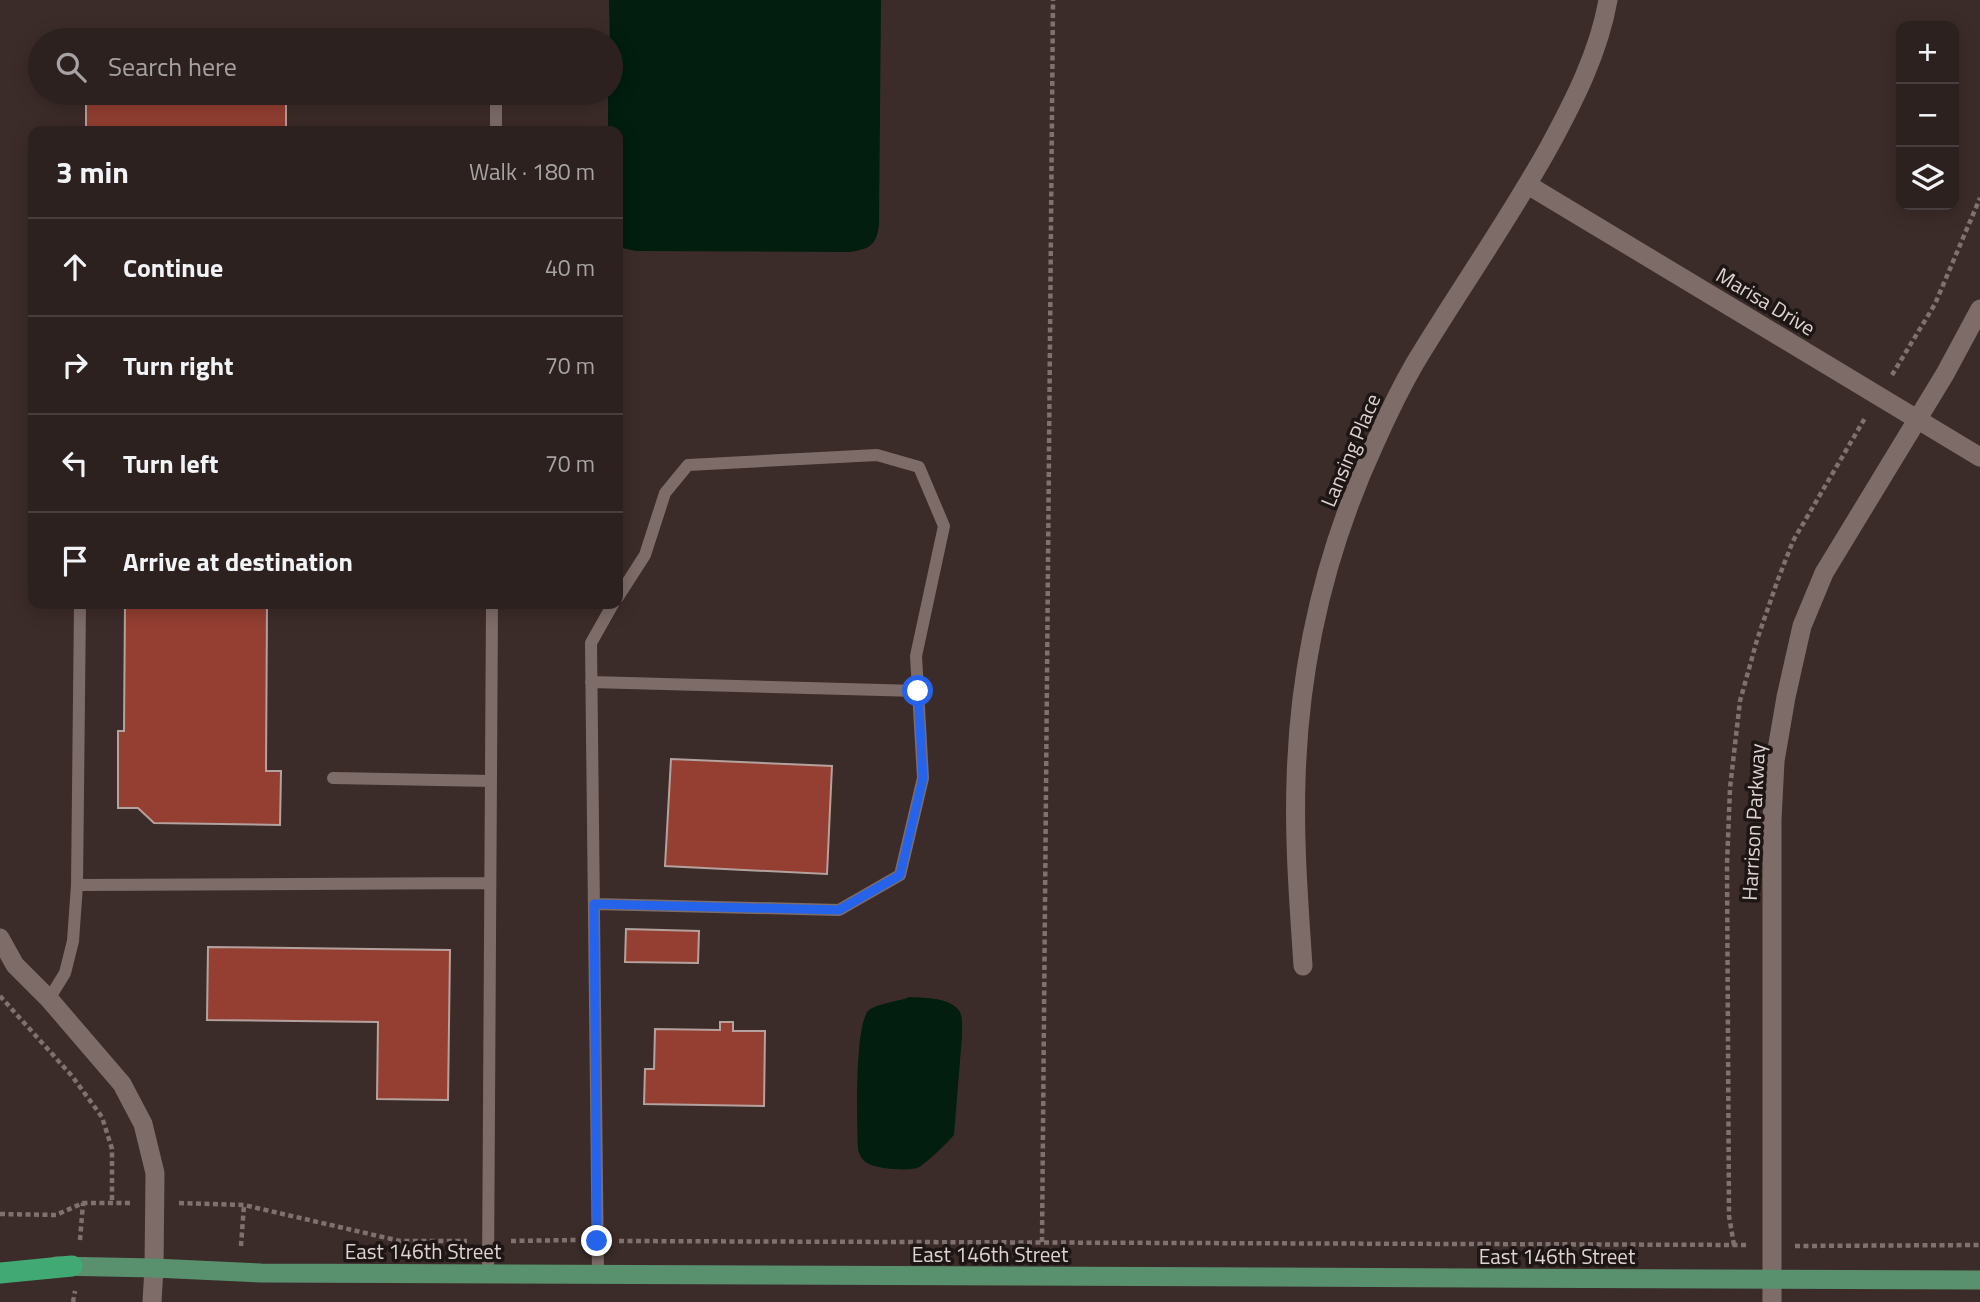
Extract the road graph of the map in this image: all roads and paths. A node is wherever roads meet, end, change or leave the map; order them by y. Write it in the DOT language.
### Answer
graph roads {
  1 [pos="1053,0"];
  2 [pos="1608,0"];
  3 [pos="496,105"];
  4 [pos="496,126"];
  5 [pos="1528,185"];
  6 [pos="1980,310"];
  7 [pos="1917,419"];
  8 [pos="1980,457"];
  9 [pos="623,589"];
  10 [pos="80,609"];
  11 [pos="492,609"];
  12 [pos="610,609"];
  13 [pos="591,682"];
  14 [pos="918,691"];
  15 [pos="333,778"];
  16 [pos="491,781"];
  17 [pos="490,884"];
  18 [pos="77,885"];
  19 [pos="594,904"];
  20 [pos="0,938"];
  21 [pos="1303,966"];
  22 [pos="0,996"];
  23 [pos="48,999"];
  24 [pos="83,1203"];
  25 [pos="112,1203"];
  26 [pos="244,1205"];
  27 [pos="0,1214"];
  28 [pos="488,1241"];
  29 [pos="597,1241"];
  30 [pos="1042,1242"];
  31 [pos="1734,1245"];
  32 [pos="1980,1245"];
  33 [pos="1812,1246"];
  34 [pos="0,1265"];
  35 [pos="72,1266"];
  36 [pos="154,1268"];
  37 [pos="0,1273"];
  38 [pos="488,1274"];
  39 [pos="598,1274"];
  40 [pos="1772,1280"];
  41 [pos="1980,1280"];
  42 [pos="152,1302"];
  43 [pos="1772,1302"];
  1 -- 30 [label="path"];
  2 -- 5 [label="street, Lansing Place"];
  3 -- 4 [label="lane"];
  5 -- 7 [label="street, Marisa Drive"];
  5 -- 21 [label="street, Lansing Place"];
  6 -- 7 [label="street, Harrison Parkway"];
  7 -- 8 [label="street, Marisa Drive"];
  7 -- 40 [label="street, Harrison Parkway"];
  9 -- 14 [label="lane"];
  10 -- 18 [label="lane"];
  11 -- 16 [label="lane"];
  12 -- 13 [label="lane"];
  13 -- 14 [label="lane"];
  13 -- 19 [label="lane"];
  14 -- 19 [label="lane"];
  15 -- 16 [label="lane"];
  16 -- 17 [label="lane"];
  17 -- 18 [label="lane"];
  17 -- 28 [label="lane"];
  18 -- 23 [label="lane"];
  19 -- 29 [label="lane"];
  20 -- 23 [label="street"];
  22 -- 25 [label="path"];
  23 -- 36 [label="street"];
  24 -- 27 [label="path"];
  26 -- 28 [label="path"];
  28 -- 29 [label="path"];
  28 -- 38 [label="lane"];
  29 -- 30 [label="path"];
  29 -- 39 [label="lane"];
  30 -- 31 [label="path"];
  32 -- 33 [label="path"];
  34 -- 35 [label="main road, East 146th Street"];
  35 -- 36 [label="main road, East 146th Street"];
  35 -- 37 [label="highway"];
  36 -- 38 [label="main road, East 146th Street"];
  36 -- 42 [label="street"];
  38 -- 39 [label="main road, East 146th Street"];
  39 -- 40 [label="main road, East 146th Street"];
  40 -- 41 [label="main road, East 146th Street"];
  40 -- 43 [label="street, Harrison Parkway"];
}
